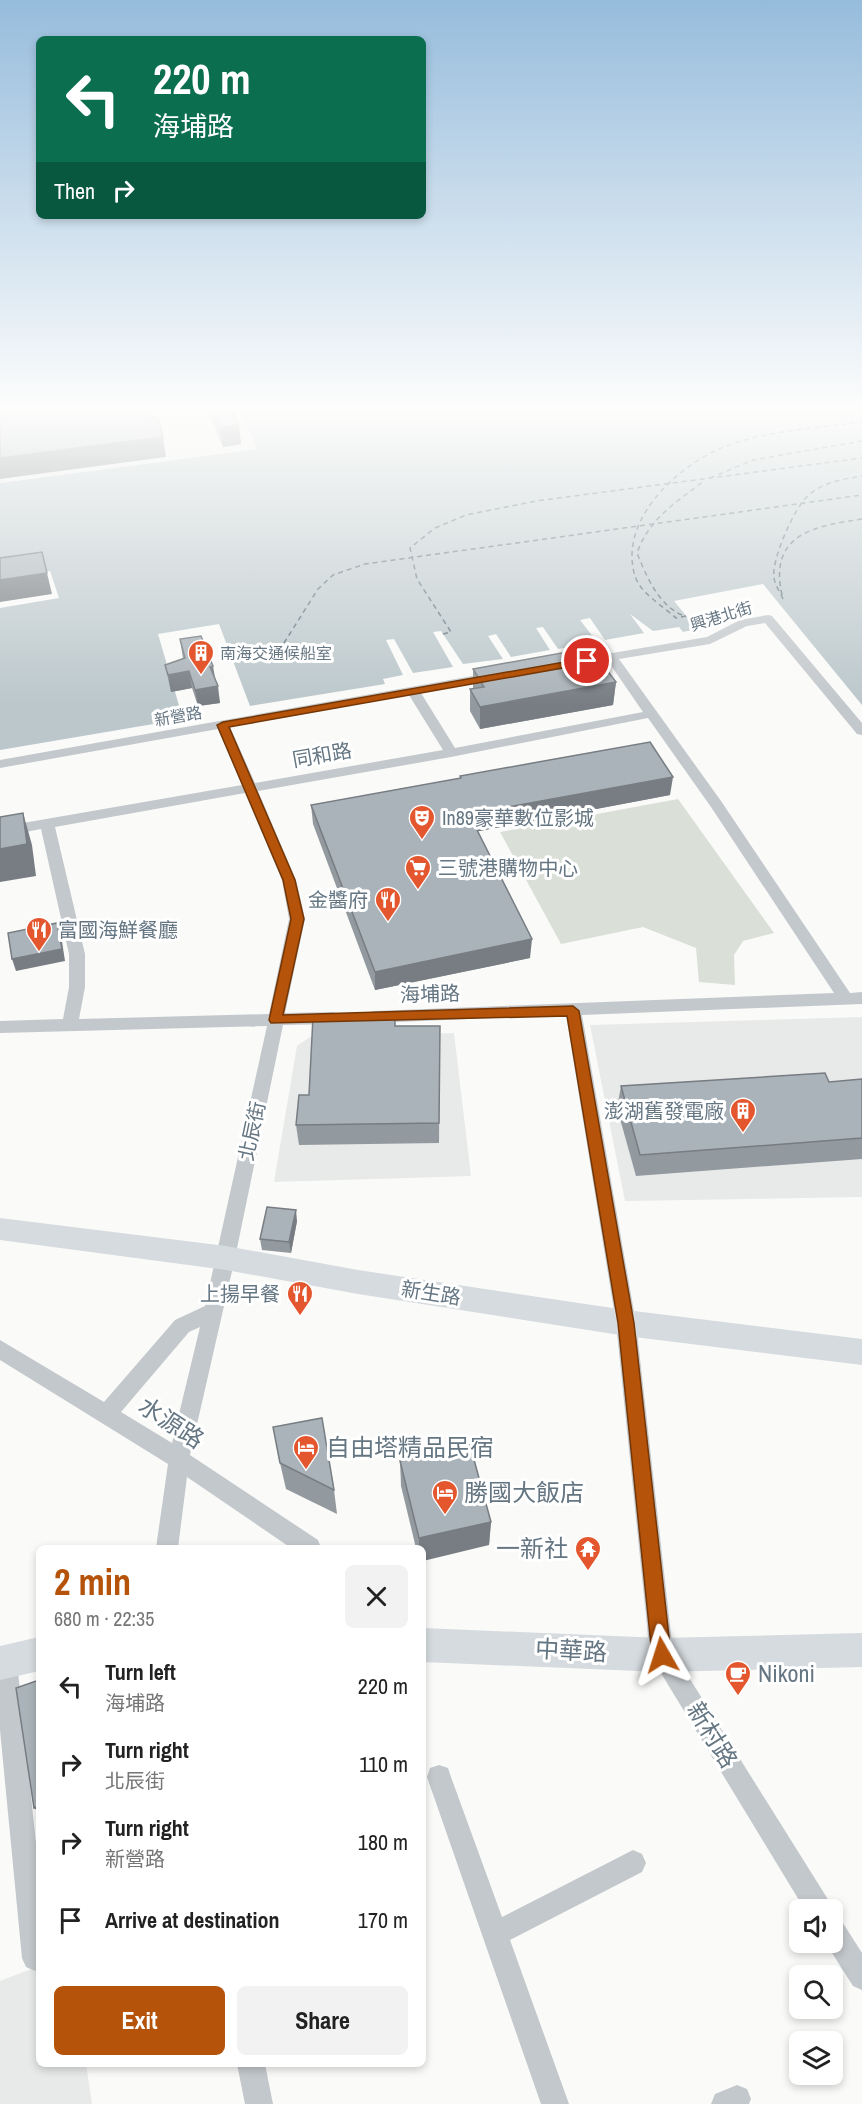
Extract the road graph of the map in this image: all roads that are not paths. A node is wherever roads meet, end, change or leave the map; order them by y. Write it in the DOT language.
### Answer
graph roads {
  1 [pos="610,656"];
  2 [pos="555,666"];
  3 [pos="513,673"];
  4 [pos="413,691"];
  5 [pos="651,714"];
  6 [pos="223,725"];
  7 [pos="862,731"];
  8 [pos="451,753"];
  9 [pos="0,764"];
  10 [pos="251,787"];
  11 [pos="46,824"];
  12 [pos="0,832"];
  13 [pos="855,999"];
  14 [pos="573,1011"];
  15 [pos="275,1020"];
  16 [pos="70,1025"];
  17 [pos="0,1027"];
  18 [pos="0,1229"];
  19 [pos="226,1258"];
  20 [pos="213,1312"];
  21 [pos="626,1323"];
  22 [pos="0,1349"];
  23 [pos="862,1352"];
  24 [pos="107,1414"];
  25 [pos="179,1459"];
  26 [pos="167,1545"];
  27 [pos="306,1545"];
  28 [pos="426,1645"];
  29 [pos="859,1653"];
  30 [pos="36,1655"];
  31 [pos="662,1655"];
  32 [pos="2,1662"];
  33 [pos="439,1777"];
  34 [pos="633,1863"];
  35 [pos="813,1899"];
  36 [pos="495,1934"];
  37 [pos="843,1947"];
  38 [pos="35,1958"];
  39 [pos="862,1977"];
  40 [pos="251,2067"];
  41 [pos="260,2104"];
  42 [pos="555,2104"];
  1 -- 2 [label="street"];
  1 -- 5 [label="street"];
  1 -- 7 [label="street, 興港北街"];
  3 -- 4 [label="street, 新營路"];
  4 -- 6 [label="street, 新營路"];
  4 -- 8 [label="street"];
  5 -- 8 [label="street, 同和路"];
  5 -- 13 [label="street"];
  6 -- 9 [label="street, 新營路"];
  6 -- 10 [label="street, 北辰街"];
  8 -- 10 [label="street, 同和路"];
  10 -- 11 [label="street, 同和路"];
  10 -- 15 [label="street, 北辰街"];
  11 -- 12 [label="street, 同和路"];
  11 -- 16 [label="street"];
  13 -- 14 [label="street, 海埔路"];
  14 -- 15 [label="street, 海埔路"];
  14 -- 21 [label="street, 新村路"];
  15 -- 16 [label="street, 海埔路"];
  15 -- 19 [label="street, 北辰街"];
  16 -- 17 [label="street, 海埔路"];
  18 -- 19 [label="main road, 新生路"];
  19 -- 20 [label="street, 北辰街"];
  19 -- 21 [label="main road, 新生路"];
  20 -- 24 [label="street"];
  20 -- 25 [label="street, 北辰街"];
  21 -- 23 [label="main road, 新生路"];
  21 -- 31 [label="street, 新村路"];
  22 -- 24 [label="street, 水源路"];
  24 -- 25 [label="street, 水源路"];
  25 -- 26 [label="street, 北辰街"];
  25 -- 27 [label="street, 水源路"];
  28 -- 31 [label="main road, 中華路"];
  29 -- 31 [label="main road, 中華路"];
  30 -- 32 [label="main road"];
  31 -- 35 [label="street, 新村路"];
  32 -- 38 [label="street"];
  33 -- 36 [label="street"];
  34 -- 36 [label="street"];
  36 -- 42 [label="street"];
  37 -- 39 [label="street"];
  40 -- 41 [label="street"];
}
